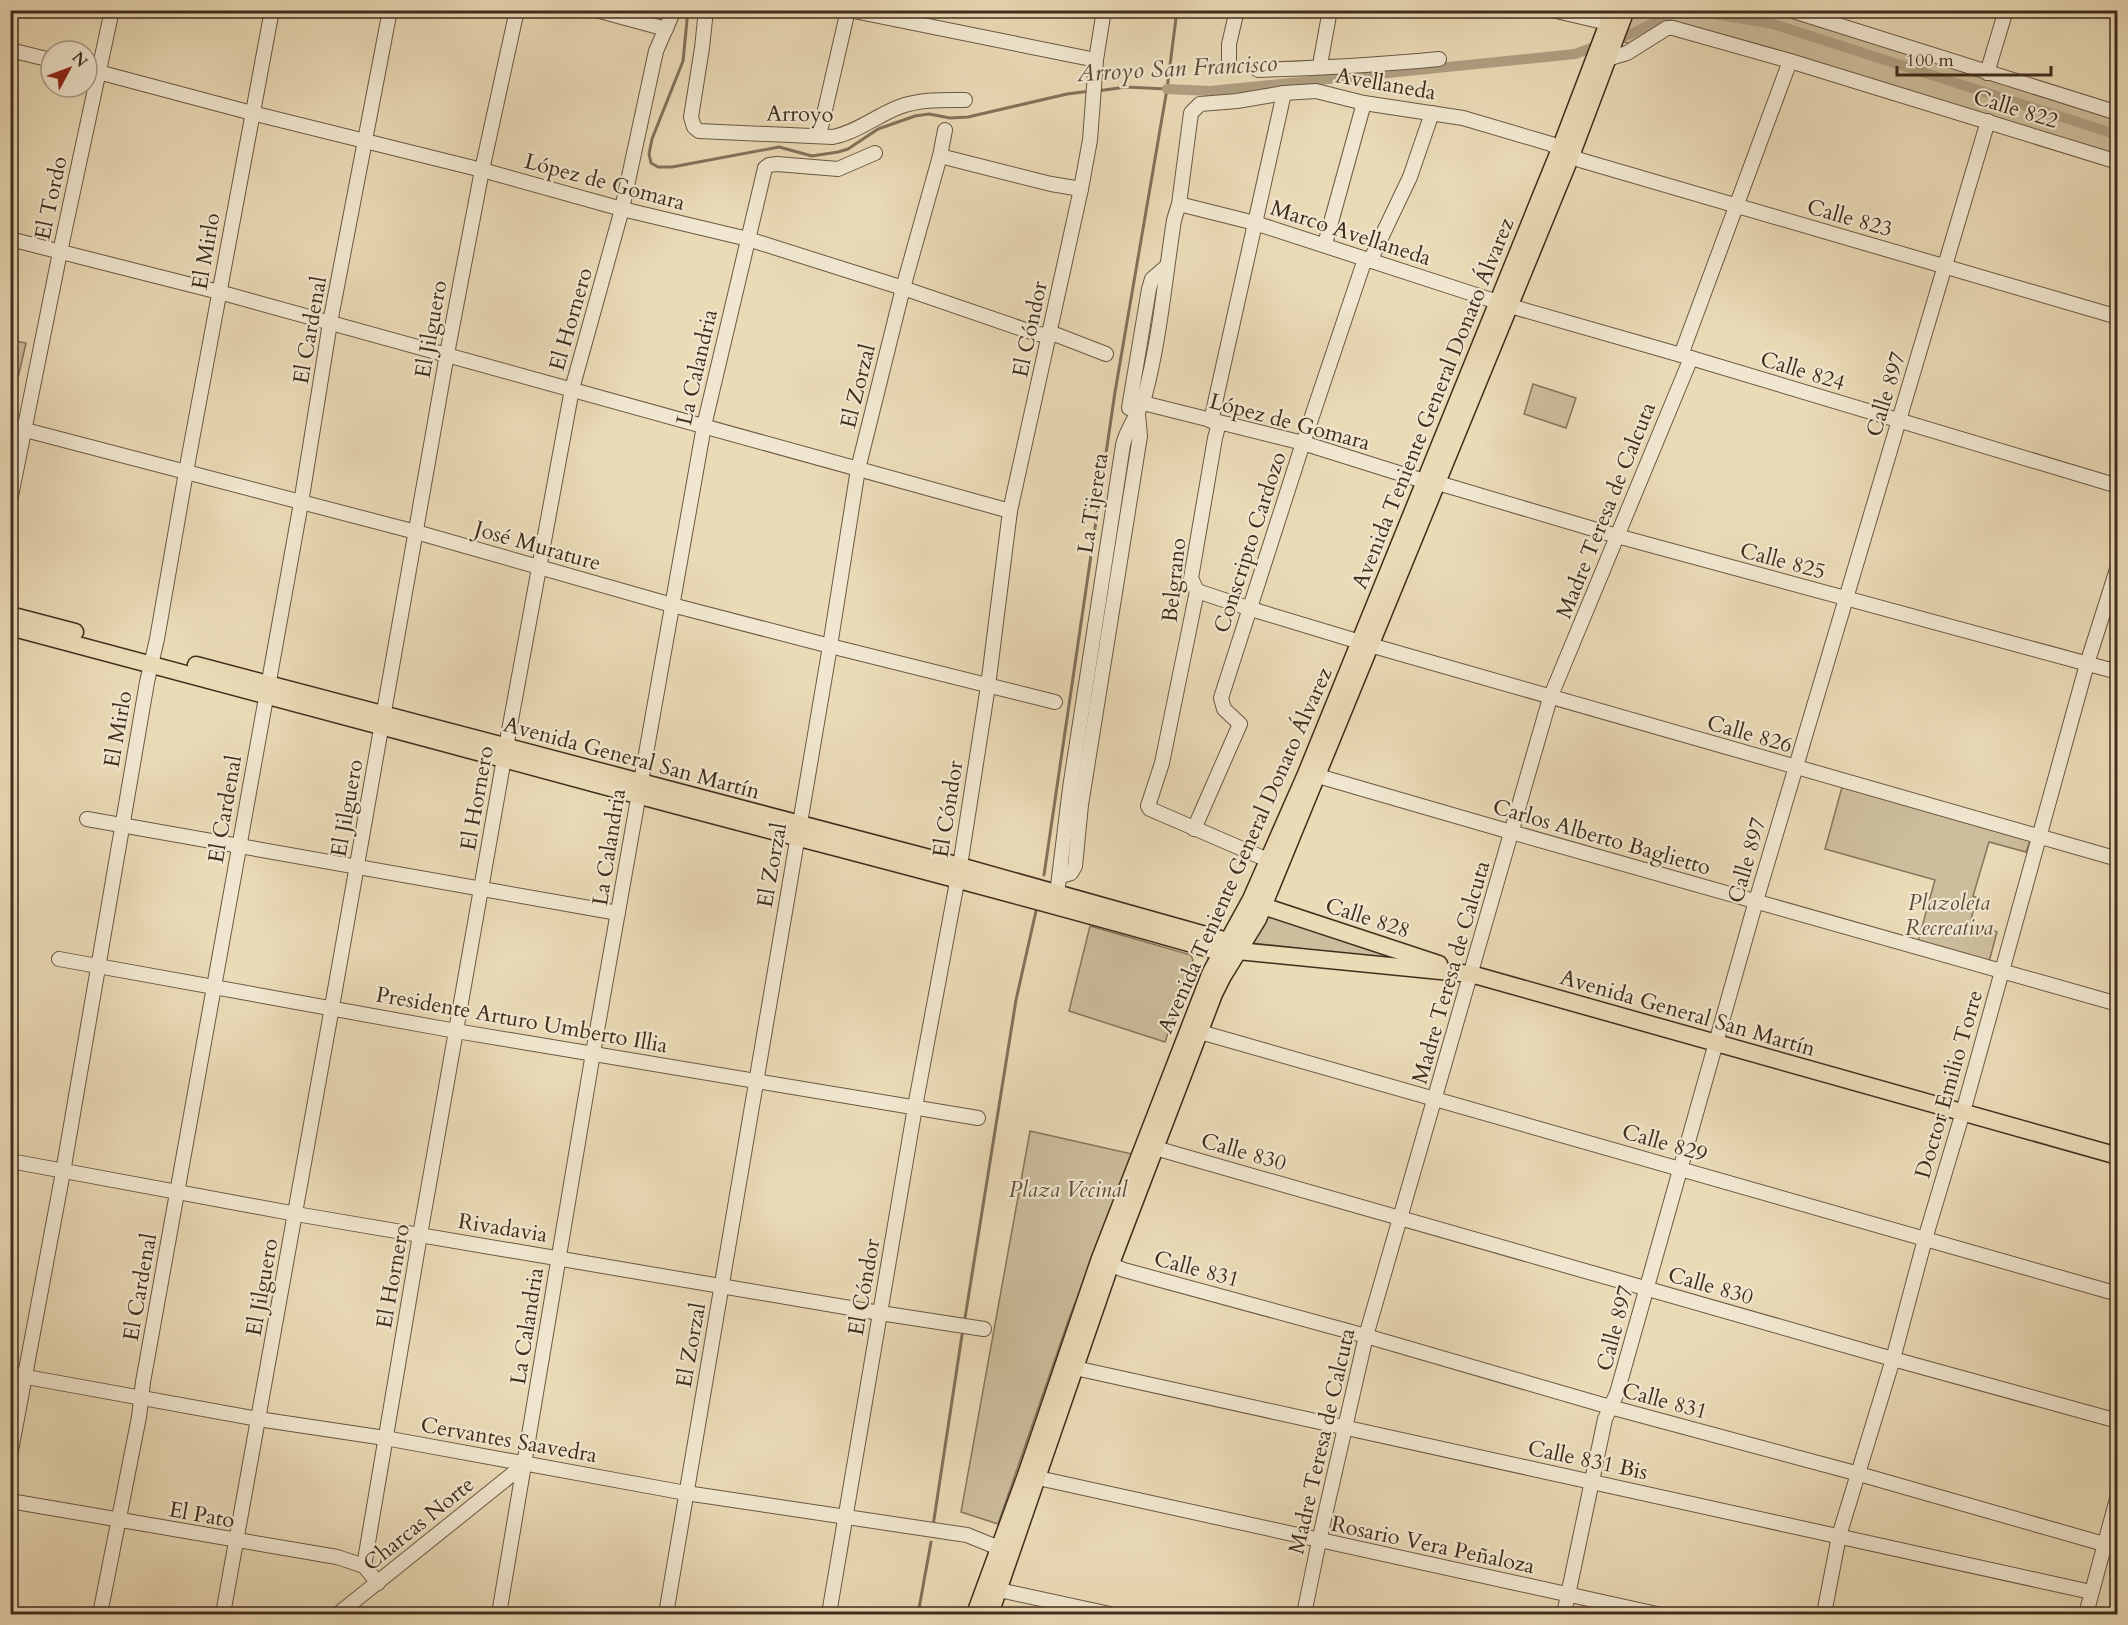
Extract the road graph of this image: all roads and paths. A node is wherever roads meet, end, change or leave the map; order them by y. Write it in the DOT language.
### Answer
graph roads {
  1 [pos="112,10"];
  2 [pos="272,10"];
  3 [pos="390,10"];
  4 [pos="517,10"];
  5 [pos="596,10"];
  6 [pos="674,10"];
  7 [pos="706,10"];
  8 [pos="1104,10"];
  9 [pos="1237,10"];
  10 [pos="1330,10"];
  11 [pos="1552,10"];
  12 [pos="1790,10"];
  13 [pos="2006,10"];
  14 [pos="854,11"];
  15 [pos="1807,13"];
  16 [pos="1617,18"];
  17 [pos="666,29"];
  18 [pos="10,50"];
  19 [pos="99,50"];
  20 [pos="39,57"];
  21 [pos="1439,59"];
  22 [pos="1602,60"];
  23 [pos="1790,61"];
  24 [pos="1229,63"];
  25 [pos="1096,66"];
  26 [pos="1321,66"];
  27 [pos="1258,70"];
  28 [pos="1987,72"];
  29 [pos="99,73"];
  30 [pos="1284,93"];
  31 [pos="87,99"];
  32 [pos="965,100"];
  33 [pos="1364,103"];
  34 [pos="252,113"];
  35 [pos="1432,113"];
  36 [pos="2118,113"];
  37 [pos="1988,121"];
  38 [pos="945,130"];
  39 [pos="819,136"];
  40 [pos="366,141"];
  41 [pos="876,153"];
  42 [pos="1565,153"];
  43 [pos="940,156"];
  44 [pos="2118,162"];
  45 [pos="482,170"];
  46 [pos="1081,189"];
  47 [pos="1179,204"];
  48 [pos="1737,206"];
  49 [pos="622,209"];
  50 [pos="1255,223"];
  51 [pos="10,239"];
  52 [pos="748,239"];
  53 [pos="1324,244"];
  54 [pos="60,252"];
  55 [pos="1368,260"];
  56 [pos="1944,266"];
  57 [pos="903,288"];
  58 [pos="219,292"];
  59 [pos="1503,304"];
  60 [pos="2118,317"];
  61 [pos="330,323"];
  62 [pos="1049,335"];
  63 [pos="447,354"];
  64 [pos="1106,354"];
  65 [pos="1686,356"];
  66 [pos="572,389"];
  67 [pos="1137,406"];
  68 [pos="1899,421"];
  69 [pos="1215,422"];
  70 [pos="10,426"];
  71 [pos="704,426"];
  72 [pos="25,429"];
  73 [pos="1303,443"];
  74 [pos="858,469"];
  75 [pos="186,472"];
  76 [pos="1431,482"];
  77 [pos="2118,486"];
  78 [pos="10,501"];
  79 [pos="301,503"];
  80 [pos="1011,511"];
  81 [pos="416,532"];
  82 [pos="1617,537"];
  83 [pos="2118,566"];
  84 [pos="540,568"];
  85 [pos="1197,591"];
  86 [pos="1844,598"];
  87 [pos="672,604"];
  88 [pos="1251,609"];
  89 [pos="10,615"];
  90 [pos="10,627"];
  91 [pos="88,641"];
  92 [pos="1364,644"];
  93 [pos="830,646"];
  94 [pos="152,659"];
  95 [pos="2087,664"];
  96 [pos="2118,672"];
  97 [pos="1086,678"];
  98 [pos="1101,682"];
  99 [pos="988,686"];
  100 [pos="267,689"];
  101 [pos="1551,697"];
  102 [pos="1055,702"];
  103 [pos="383,719"];
  104 [pos="506,753"];
  105 [pos="1795,768"];
  106 [pos="1318,776"];
  107 [pos="639,788"];
  108 [pos="1084,790"];
  109 [pos="1069,795"];
  110 [pos="87,819"];
  111 [pos="121,824"];
  112 [pos="1194,829"];
  113 [pos="799,831"];
  114 [pos="1511,832"];
  115 [pos="2040,836"];
  116 [pos="239,845"];
  117 [pos="2118,859"];
  118 [pos="1268,860"];
  119 [pos="356,866"];
  120 [pos="958,872"];
  121 [pos="482,887"];
  122 [pos="1058,891"];
  123 [pos="1756,901"];
  124 [pos="1257,903"];
  125 [pos="618,913"];
  126 [pos="1228,948"];
  127 [pos="59,959"];
  128 [pos="97,965"];
  129 [pos="2002,971"];
  130 [pos="1471,974"];
  131 [pos="213,986"];
  132 [pos="2118,1004"];
  133 [pos="332,1007"];
  134 [pos="456,1030"];
  135 [pos="1200,1032"];
  136 [pos="1717,1044"];
  137 [pos="593,1053"];
  138 [pos="756,1080"];
  139 [pos="1435,1100"];
  140 [pos="915,1107"];
  141 [pos="1963,1112"];
  142 [pos="978,1118"];
  143 [pos="1155,1148"];
  144 [pos="2118,1156"];
  145 [pos="16,1162"];
  146 [pos="1681,1168"];
  147 [pos="63,1172"];
  148 [pos="178,1192"];
  149 [pos="296,1214"];
  150 [pos="1401,1217"];
  151 [pos="420,1235"];
  152 [pos="1925,1239"];
  153 [pos="559,1257"];
  154 [pos="1104,1263"];
  155 [pos="722,1285"];
  156 [pos="1646,1288"];
  157 [pos="2118,1294"];
  158 [pos="880,1313"];
  159 [pos="984,1329"];
  160 [pos="1366,1336"];
  161 [pos="1893,1359"];
  162 [pos="1075,1368"];
  163 [pos="10,1374"];
  164 [pos="25,1376"];
  165 [pos="141,1397"];
  166 [pos="1610,1407"];
  167 [pos="258,1419"];
  168 [pos="2118,1420"];
  169 [pos="1346,1427"];
  170 [pos="386,1438"];
  171 [pos="10,1456"];
  172 [pos="525,1464"];
  173 [pos="1859,1474"];
  174 [pos="1031,1476"];
  175 [pos="1592,1482"];
  176 [pos="686,1493"];
  177 [pos="2118,1495"];
  178 [pos="10,1501"];
  179 [pos="845,1517"];
  180 [pos="119,1520"];
  181 [pos="1839,1536"];
  182 [pos="1319,1540"];
  183 [pos="237,1541"];
  184 [pos="2111,1546"];
  185 [pos="999,1548"];
  186 [pos="364,1566"];
  187 [pos="378,1583"];
  188 [pos="992,1588"];
  189 [pos="2091,1592"];
  190 [pos="1569,1595"];
  191 [pos="100,1614"];
  192 [pos="223,1614"];
  193 [pos="338,1614"];
  194 [pos="499,1614"];
  195 [pos="666,1614"];
  196 [pos="829,1614"];
  197 [pos="975,1614"];
  198 [pos="990,1614"];
  199 [pos="1110,1614"];
  200 [pos="1304,1614"];
  201 [pos="1564,1614"];
  202 [pos="1657,1614"];
  203 [pos="1824,1614"];
  204 [pos="2086,1614"];
  1 -- 19 [label="street, El Tordo"];
  2 -- 34 [label="street, El Mirlo"];
  3 -- 40 [label="street, El Cardenal"];
  4 -- 45 [label="street, El Jilguero"];
  5 -- 17 [label="street"];
  6 -- 17 [label="street, El Hornero"];
  7 -- 39 [label="street, Arroyo"];
  8 -- 25 [label="street, El Cóndor"];
  9 -- 24 [label="street"];
  10 -- 26 [label="street"];
  11 -- 16 [label="street"];
  12 -- 15 [label="street, Calle 822"];
  13 -- 28 [label="street"];
  14 -- 25 [label="street"];
  14 -- 39 [label="street"];
  15 -- 28 [label="street, Calle 822"];
  16 -- 22 [label="main road, Avenida Teniente General Donato Álvarez"];
  17 -- 49 [label="street, El Hornero"];
  18 -- 20 [label="street"];
  21 -- 26 [label="street"];
  22 -- 23 [label="street, Calle 822"];
  22 -- 42 [label="main road, Avenida Teniente General Donato Álvarez"];
  23 -- 37 [label="street, Calle 822"];
  23 -- 48 [label="street, Madre Teresa de Calcuta"];
  25 -- 46 [label="street, El Cóndor"];
  26 -- 27 [label="street"];
  28 -- 36 [label="street, Calle 822"];
  29 -- 34 [label="street, López de Gomara"];
  30 -- 33 [label="street, Avellaneda"];
  30 -- 47 [label="street, Avellaneda"];
  30 -- 50 [label="street, Belgrano"];
  31 -- 54 [label="street, El Tordo"];
  32 -- 39 [label="street, Arroyo"];
  33 -- 35 [label="street, Avellaneda"];
  33 -- 53 [label="street"];
  34 -- 40 [label="street, López de Gomara"];
  34 -- 58 [label="street, El Mirlo"];
  35 -- 42 [label="street, Avellaneda"];
  35 -- 55 [label="street, Conscripto Cardozo"];
  37 -- 44 [label="street, Calle 822"];
  37 -- 56 [label="street, Calle 897"];
  38 -- 43 [label="street, El Zorzal"];
  40 -- 45 [label="street, López de Gomara"];
  40 -- 61 [label="street, El Cardenal"];
  41 -- 52 [label="street, La Calandria"];
  42 -- 48 [label="street, Calle 823"];
  42 -- 59 [label="main road, Avenida Teniente General Donato Álvarez"];
  43 -- 46 [label="street"];
  43 -- 57 [label="street, El Zorzal"];
  45 -- 49 [label="street, López de Gomara"];
  45 -- 63 [label="street, El Jilguero"];
  46 -- 62 [label="street, El Cóndor"];
  47 -- 50 [label="street, Marco Avellaneda"];
  47 -- 67 [label="street"];
  48 -- 56 [label="street, Calle 823"];
  48 -- 65 [label="street, Madre Teresa de Calcuta"];
  49 -- 52 [label="street, López de Gomara"];
  49 -- 66 [label="street, El Hornero"];
  50 -- 53 [label="street, Marco Avellaneda"];
  50 -- 69 [label="street, Belgrano"];
  51 -- 54 [label="street"];
  52 -- 57 [label="street, López de Gomara"];
  52 -- 71 [label="street, La Calandria"];
  53 -- 55 [label="street, Marco Avellaneda"];
  54 -- 58 [label="street"];
  54 -- 72 [label="street, El Tordo"];
  55 -- 59 [label="street, Marco Avellaneda"];
  55 -- 73 [label="street, Conscripto Cardozo"];
  56 -- 60 [label="street, Calle 823"];
  56 -- 68 [label="street, Calle 897"];
  57 -- 62 [label="street, López de Gomara"];
  57 -- 74 [label="street, El Zorzal"];
  58 -- 61 [label="street"];
  58 -- 75 [label="street, El Mirlo"];
  59 -- 65 [label="street, Calle 824"];
  59 -- 76 [label="main road, Avenida Teniente General Donato Álvarez"];
  61 -- 63 [label="street"];
  61 -- 79 [label="street, El Cardenal"];
  62 -- 64 [label="street, López de Gomara"];
  62 -- 80 [label="street, El Cóndor"];
  63 -- 66 [label="street"];
  63 -- 81 [label="street, El Jilguero"];
  65 -- 68 [label="street, Calle 824"];
  65 -- 82 [label="street, Madre Teresa de Calcuta"];
  66 -- 71 [label="street"];
  66 -- 84 [label="street, El Hornero"];
  67 -- 69 [label="street, López de Gomara"];
  67 -- 97 [label="street, La Tijereta"];
  67 -- 98 [label="street"];
  68 -- 77 [label="street, Calle 824"];
  68 -- 86 [label="street, Calle 897"];
  69 -- 73 [label="street, López de Gomara"];
  69 -- 85 [label="street, Belgrano"];
  70 -- 72 [label="street, José Murature"];
  71 -- 74 [label="street"];
  71 -- 87 [label="street, La Calandria"];
  72 -- 75 [label="street, José Murature"];
  72 -- 78 [label="street, El Tordo"];
  73 -- 76 [label="street, López de Gomara"];
  73 -- 88 [label="street, Conscripto Cardozo"];
  74 -- 80 [label="street"];
  74 -- 93 [label="street, El Zorzal"];
  75 -- 79 [label="street, José Murature"];
  75 -- 94 [label="street, El Mirlo"];
  76 -- 82 [label="street, Calle 825"];
  76 -- 92 [label="main road, Avenida Teniente General Donato Álvarez"];
  79 -- 81 [label="street, José Murature"];
  79 -- 100 [label="street, El Cardenal"];
  80 -- 99 [label="street, El Cóndor"];
  81 -- 84 [label="street, José Murature"];
  81 -- 103 [label="street, El Jilguero"];
  82 -- 86 [label="street, Calle 825"];
  82 -- 101 [label="street, Madre Teresa de Calcuta"];
  83 -- 95 [label="street, Doctor Emilio Torre"];
  84 -- 87 [label="street, José Murature"];
  84 -- 104 [label="street, El Hornero"];
  85 -- 88 [label="street, Calle 826"];
  85 -- 112 [label="street, Belgrano"];
  86 -- 95 [label="street, Calle 825"];
  86 -- 105 [label="street, Calle 897"];
  87 -- 93 [label="street, José Murature"];
  87 -- 107 [label="street, La Calandria"];
  88 -- 92 [label="street, Calle 826"];
  88 -- 112 [label="street, Conscripto Cardozo"];
  89 -- 91 [label="main road, Avenida General San Martín"];
  90 -- 91 [label="main road, Avenida General San Martín"];
  91 -- 94 [label="main road, Avenida General San Martín"];
  92 -- 101 [label="street, Calle 826"];
  92 -- 106 [label="main road, Avenida Teniente General Donato Álvarez"];
  92 -- 118 [label="main road, Avenida Teniente General Donato Álvarez"];
  93 -- 99 [label="street, José Murature"];
  93 -- 113 [label="street, El Zorzal"];
  94 -- 100 [label="main road, Avenida General San Martín"];
  94 -- 111 [label="street, El Mirlo"];
  95 -- 96 [label="street, Calle 825"];
  95 -- 115 [label="street, Doctor Emilio Torre"];
  97 -- 98 [label="street"];
  97 -- 109 [label="street, La Tijereta"];
  98 -- 108 [label="street"];
  99 -- 102 [label="street, José Murature"];
  99 -- 120 [label="street, El Cóndor"];
  100 -- 103 [label="main road, Avenida General San Martín"];
  100 -- 116 [label="street, El Cardenal"];
  101 -- 105 [label="street, Calle 826"];
  101 -- 114 [label="street, Madre Teresa de Calcuta"];
  103 -- 104 [label="main road, Avenida General San Martín"];
  103 -- 119 [label="street, El Jilguero"];
  104 -- 107 [label="main road, Avenida General San Martín"];
  104 -- 121 [label="street, El Hornero"];
  105 -- 115 [label="street, Calle 826"];
  105 -- 123 [label="street, Calle 897"];
  106 -- 114 [label="street, Carlos Alberto Baglietto"];
  106 -- 124 [label="main road, Avenida Teniente General Donato Álvarez"];
  107 -- 113 [label="main road, Avenida General San Martín"];
  107 -- 125 [label="street, La Calandria"];
  108 -- 109 [label="street"];
  108 -- 122 [label="street"];
  109 -- 122 [label="street, La Tijereta"];
  110 -- 111 [label="street"];
  111 -- 116 [label="street"];
  111 -- 128 [label="street, El Mirlo"];
  112 -- 118 [label="street"];
  113 -- 120 [label="main road, Avenida General San Martín"];
  113 -- 138 [label="street, El Zorzal"];
  114 -- 123 [label="street, Carlos Alberto Baglietto"];
  114 -- 130 [label="street, Madre Teresa de Calcuta"];
  115 -- 117 [label="street, Calle 826"];
  115 -- 129 [label="street, Doctor Emilio Torre"];
  116 -- 119 [label="street"];
  116 -- 131 [label="street, El Cardenal"];
  118 -- 124 [label="main road, Avenida Teniente General Donato Álvarez"];
  119 -- 121 [label="street"];
  119 -- 133 [label="street, El Jilguero"];
  120 -- 122 [label="main road, Avenida General San Martín"];
  120 -- 140 [label="street, El Cóndor"];
  121 -- 125 [label="street"];
  121 -- 134 [label="street, El Hornero"];
  122 -- 126 [label="main road, Avenida General San Martín"];
  123 -- 129 [label="street, Carlos Alberto Baglietto"];
  123 -- 136 [label="street, Calle 897"];
  124 -- 126 [label="main road, Avenida Teniente General Donato Álvarez"];
  124 -- 130 [label="main road, Calle 828"];
  125 -- 137 [label="street, La Calandria"];
  126 -- 130 [label="main road, Avenida General San Martín"];
  126 -- 135 [label="main road, Avenida Teniente General Donato Álvarez"];
  126 -- 154 [label="main road, Avenida Teniente General Donato Álvarez"];
  127 -- 128 [label="street, Presidente Arturo Umberto Illia"];
  128 -- 131 [label="street, Presidente Arturo Umberto Illia"];
  128 -- 147 [label="street, El Mirlo"];
  129 -- 132 [label="street, Carlos Alberto Baglietto"];
  129 -- 141 [label="street, Doctor Emilio Torre"];
  130 -- 136 [label="main road, Avenida General San Martín"];
  130 -- 139 [label="street, Madre Teresa de Calcuta"];
  131 -- 133 [label="street, Presidente Arturo Umberto Illia"];
  131 -- 148 [label="street, El Cardenal"];
  133 -- 134 [label="street, Presidente Arturo Umberto Illia"];
  133 -- 149 [label="street, El Jilguero"];
  134 -- 137 [label="street, Presidente Arturo Umberto Illia"];
  134 -- 151 [label="street, El Hornero"];
  135 -- 139 [label="street, Calle 829"];
  135 -- 143 [label="main road, Avenida Teniente General Donato Álvarez"];
  136 -- 141 [label="main road, Avenida General San Martín"];
  136 -- 146 [label="street, Calle 897"];
  137 -- 138 [label="street, Presidente Arturo Umberto Illia"];
  137 -- 153 [label="street, La Calandria"];
  138 -- 140 [label="street, Presidente Arturo Umberto Illia"];
  138 -- 155 [label="street, El Zorzal"];
  139 -- 146 [label="street, Calle 829"];
  139 -- 150 [label="street, Madre Teresa de Calcuta"];
  140 -- 142 [label="street, Presidente Arturo Umberto Illia"];
  140 -- 158 [label="street, El Cóndor"];
  141 -- 144 [label="main road, Avenida General San Martín"];
  141 -- 152 [label="street, Doctor Emilio Torre"];
  143 -- 150 [label="street, Calle 830"];
  143 -- 154 [label="main road, Avenida Teniente General Donato Álvarez"];
  145 -- 147 [label="street, Rivadavia"];
  146 -- 152 [label="street, Calle 829"];
  146 -- 156 [label="street, Calle 897"];
  147 -- 148 [label="street, Rivadavia"];
  147 -- 164 [label="street, El Mirlo"];
  148 -- 149 [label="street, Rivadavia"];
  148 -- 165 [label="street, El Cardenal"];
  149 -- 151 [label="street, Rivadavia"];
  149 -- 167 [label="street, El Jilguero"];
  150 -- 156 [label="street, Calle 830"];
  150 -- 160 [label="street, Madre Teresa de Calcuta"];
  151 -- 153 [label="street, Rivadavia"];
  151 -- 170 [label="street, El Hornero"];
  152 -- 157 [label="street, Calle 829"];
  152 -- 161 [label="street, Doctor Emilio Torre"];
  153 -- 155 [label="street, Rivadavia"];
  153 -- 172 [label="street, La Calandria"];
  154 -- 160 [label="street, Calle 831"];
  154 -- 162 [label="main road, Avenida Teniente General Donato Álvarez"];
  154 -- 174 [label="main road, Avenida Teniente General Donato Álvarez"];
  155 -- 158 [label="street, Rivadavia"];
  155 -- 176 [label="street, El Zorzal"];
  156 -- 161 [label="street, Calle 830"];
  156 -- 166 [label="street, Calle 897"];
  158 -- 159 [label="street, Rivadavia"];
  158 -- 179 [label="street, El Cóndor"];
  160 -- 166 [label="street, Calle 831"];
  160 -- 169 [label="street, Madre Teresa de Calcuta"];
  161 -- 168 [label="street, Calle 830"];
  161 -- 173 [label="street, Doctor Emilio Torre"];
  162 -- 169 [label="street, Calle 831 Bis"];
  162 -- 174 [label="main road, Avenida Teniente General Donato Álvarez"];
  163 -- 164 [label="street, Cervantes Saavedra"];
  164 -- 165 [label="street, Cervantes Saavedra"];
  164 -- 171 [label="street, El Mirlo"];
  165 -- 167 [label="street, Cervantes Saavedra"];
  165 -- 180 [label="street, El Cardenal"];
  166 -- 173 [label="street, Calle 831"];
  166 -- 175 [label="street, Calle 897"];
  167 -- 170 [label="street, Cervantes Saavedra"];
  167 -- 183 [label="street, El Jilguero"];
  169 -- 175 [label="street, Calle 831 Bis"];
  169 -- 182 [label="street, Madre Teresa de Calcuta"];
  170 -- 172 [label="street, Cervantes Saavedra"];
  170 -- 186 [label="street, El Hornero"];
  172 -- 176 [label="street, Cervantes Saavedra"];
  172 -- 187 [label="street, Charcas Norte"];
  172 -- 194 [label="street, La Calandria"];
  173 -- 181 [label="street, Doctor Emilio Torre"];
  173 -- 184 [label="street, Calle 831"];
  174 -- 182 [label="street, Rosario Vera Peñaloza"];
  174 -- 185 [label="main road, Avenida Teniente General Donato Álvarez"];
  174 -- 188 [label="main road, Avenida Teniente General Donato Álvarez"];
  175 -- 181 [label="street, Calle 831 Bis"];
  175 -- 190 [label="street, Calle 897"];
  176 -- 179 [label="street, Cervantes Saavedra"];
  176 -- 195 [label="street, El Zorzal"];
  177 -- 184 [label="street"];
  178 -- 180 [label="street, El Pato"];
  179 -- 185 [label="street, Cervantes Saavedra"];
  179 -- 196 [label="street, El Cóndor"];
  180 -- 183 [label="street, El Pato"];
  180 -- 191 [label="street, El Cardenal"];
  181 -- 189 [label="street, Calle 831 Bis"];
  181 -- 203 [label="street, Doctor Emilio Torre"];
  182 -- 190 [label="street, Rosario Vera Peñaloza"];
  182 -- 200 [label="street, Madre Teresa de Calcuta"];
  183 -- 186 [label="street, El Pato"];
  183 -- 192 [label="street, El Jilguero"];
  184 -- 189 [label="street"];
  185 -- 188 [label="main road, Avenida Teniente General Donato Álvarez"];
  186 -- 187 [label="street"];
  187 -- 193 [label="street, Charcas Norte"];
  188 -- 197 [label="main road, Avenida Teniente General Donato Álvarez"];
  188 -- 198 [label="main road, Avenida Teniente General Donato Álvarez"];
  188 -- 199 [label="street"];
  189 -- 204 [label="street"];
  190 -- 201 [label="street, Calle 897"];
  190 -- 202 [label="street, Rosario Vera Peñaloza"];
}
